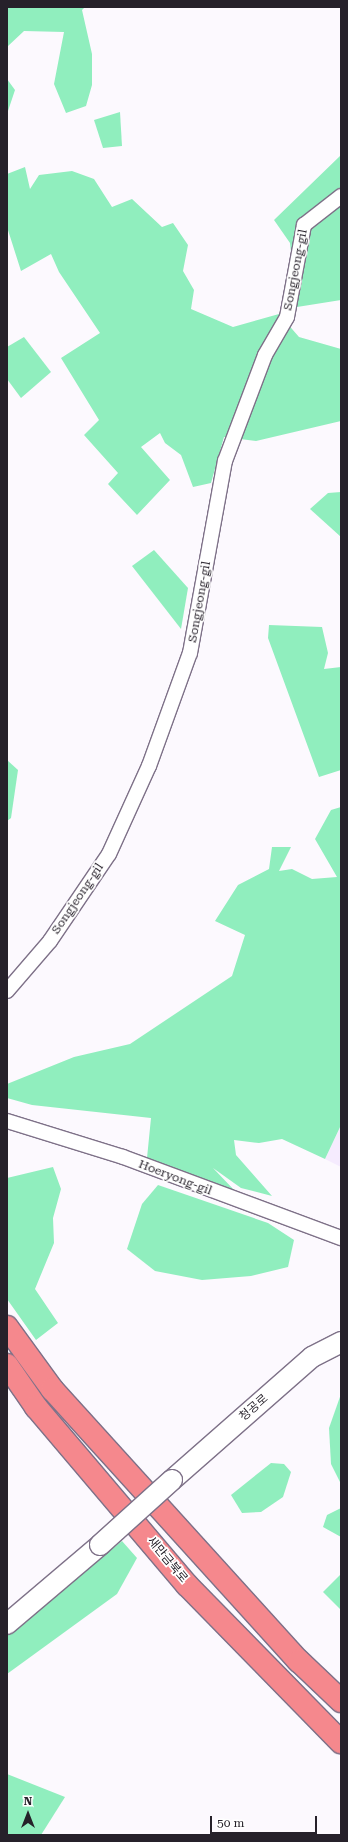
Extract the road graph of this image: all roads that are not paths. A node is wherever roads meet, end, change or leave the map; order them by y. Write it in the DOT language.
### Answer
graph roads {
  1 [pos="341,196"];
  2 [pos="7,991"];
  3 [pos="7,1121"];
  4 [pos="341,1238"];
  5 [pos="7,1327"];
  6 [pos="341,1342"];
  7 [pos="7,1366"];
  8 [pos="7,1624"];
  9 [pos="341,1701"];
  10 [pos="322,1724"];
  11 [pos="341,1742"];
  12 [pos="341,1754"];
  1 -- 2 [label="street, Songjeong-gil"];
  3 -- 4 [label="street, Hoeryong-gil"];
  5 -- 9 [label="highway"];
  6 -- 8 [label="street, 청공로, bridge"];
  7 -- 10 [label="highway, 새만금북로"];
  10 -- 11 [label="highway, 새만금북로"];
  10 -- 12 [label="highway"];
}
